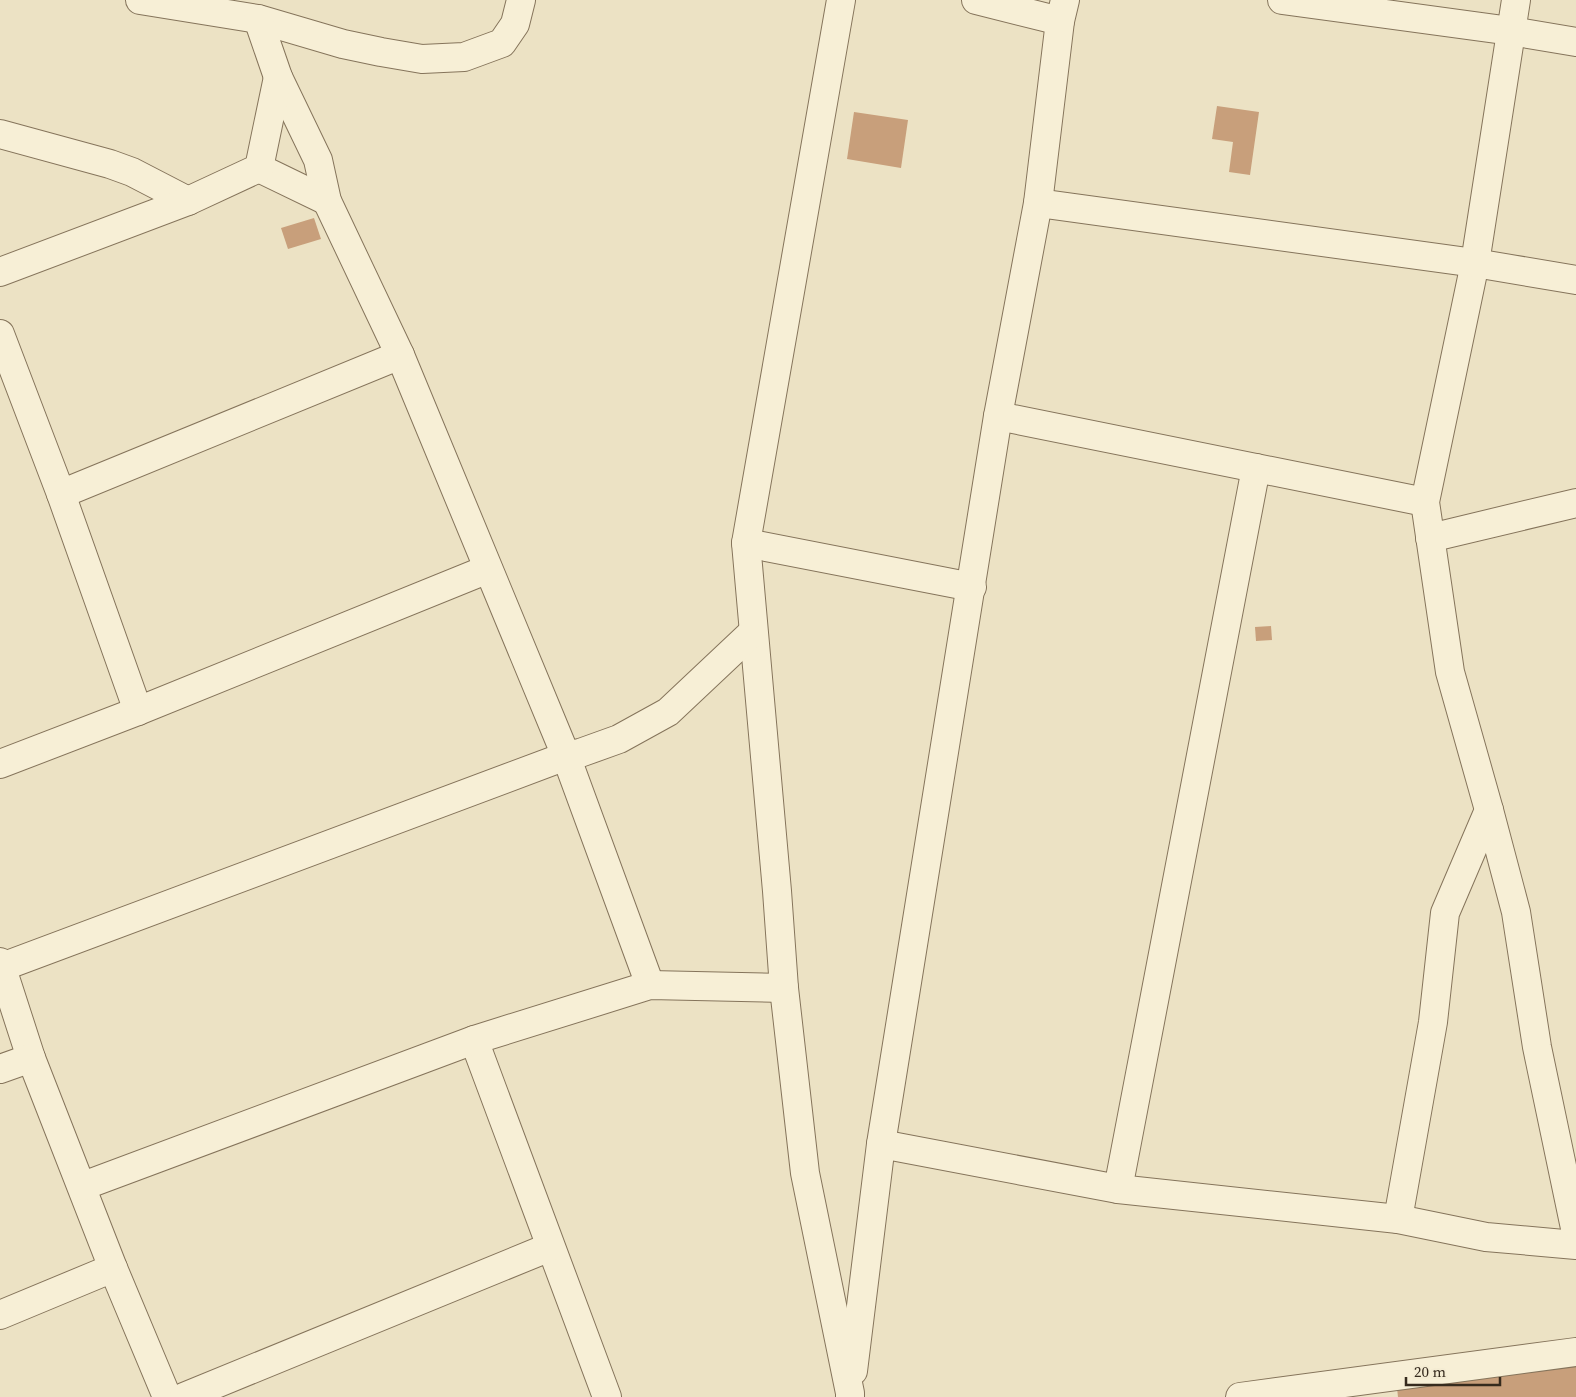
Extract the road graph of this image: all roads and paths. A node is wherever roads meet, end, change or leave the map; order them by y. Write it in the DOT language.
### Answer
graph roads {
  1 [pos="140,0"];
  2 [pos="521,0"];
  3 [pos="841,0"];
  4 [pos="976,0"];
  5 [pos="1282,0"];
  6 [pos="1516,0"];
  7 [pos="1062,11"];
  8 [pos="258,19"];
  9 [pos="1510,30"];
  10 [pos="1576,42"];
  11 [pos="278,77"];
  12 [pos="0,134"];
  13 [pos="259,168"];
  14 [pos="188,201"];
  15 [pos="327,201"];
  16 [pos="1038,203"];
  17 [pos="1475,263"];
  18 [pos="0,272"];
  19 [pos="1576,280"];
  20 [pos="0,334"];
  21 [pos="400,355"];
  22 [pos="998,416"];
  23 [pos="1256,468"];
  24 [pos="61,494"];
  25 [pos="1425,502"];
  26 [pos="1576,503"];
  27 [pos="1430,538"];
  28 [pos="746,543"];
  29 [pos="488,569"];
  30 [pos="972,587"];
  31 [pos="753,632"];
  32 [pos="138,711"];
  33 [pos="566,756"];
  34 [pos="0,764"];
  35 [pos="1489,810"];
  36 [pos="1,964"];
  37 [pos="650,985"];
  38 [pos="784,988"];
  39 [pos="474,1040"];
  40 [pos="32,1058"];
  41 [pos="0,1069"];
  42 [pos="881,1144"];
  43 [pos="82,1186"];
  44 [pos="1118,1189"];
  45 [pos="1398,1219"];
  46 [pos="1576,1234"];
  47 [pos="1576,1245"];
  48 [pos="550,1247"];
  49 [pos="113,1268"];
  50 [pos="0,1315"];
  51 [pos="1576,1352"];
  52 [pos="850,1395"];
  53 [pos="167,1397"];
  54 [pos="184,1397"];
  55 [pos="607,1397"];
  56 [pos="1240,1397"];
  1 -- 8 [label="street"];
  2 -- 8 [label="street"];
  3 -- 28 [label="street"];
  4 -- 7 [label="street"];
  5 -- 9 [label="street"];
  6 -- 9 [label="street"];
  7 -- 16 [label="street"];
  8 -- 11 [label="street"];
  9 -- 10 [label="street"];
  9 -- 17 [label="street"];
  11 -- 13 [label="street"];
  11 -- 15 [label="street"];
  12 -- 14 [label="street"];
  13 -- 14 [label="street"];
  13 -- 15 [label="street"];
  14 -- 18 [label="street"];
  15 -- 21 [label="street"];
  16 -- 17 [label="street"];
  16 -- 22 [label="street"];
  17 -- 19 [label="street"];
  17 -- 25 [label="street"];
  20 -- 24 [label="street"];
  21 -- 24 [label="street"];
  21 -- 29 [label="street"];
  22 -- 23 [label="street"];
  22 -- 30 [label="street"];
  23 -- 25 [label="street"];
  23 -- 44 [label="street"];
  24 -- 32 [label="street"];
  25 -- 27 [label="street"];
  26 -- 27 [label="street"];
  27 -- 35 [label="street"];
  28 -- 30 [label="street"];
  28 -- 31 [label="street"];
  29 -- 32 [label="street"];
  29 -- 33 [label="street"];
  30 -- 42 [label="street"];
  31 -- 33 [label="street"];
  31 -- 38 [label="street"];
  32 -- 34 [label="street"];
  33 -- 36 [label="street"];
  33 -- 37 [label="street"];
  35 -- 45 [label="street"];
  35 -- 46 [label="street"];
  36 -- 40 [label="street"];
  37 -- 38 [label="street"];
  37 -- 39 [label="street"];
  38 -- 52 [label="street"];
  39 -- 43 [label="street"];
  39 -- 48 [label="street"];
  40 -- 41 [label="street"];
  40 -- 43 [label="street"];
  42 -- 44 [label="street"];
  42 -- 52 [label="street"];
  43 -- 49 [label="street"];
  44 -- 45 [label="street"];
  45 -- 47 [label="street"];
  48 -- 54 [label="street"];
  48 -- 55 [label="street"];
  49 -- 50 [label="street"];
  49 -- 53 [label="street"];
  51 -- 56 [label="street"];
}
